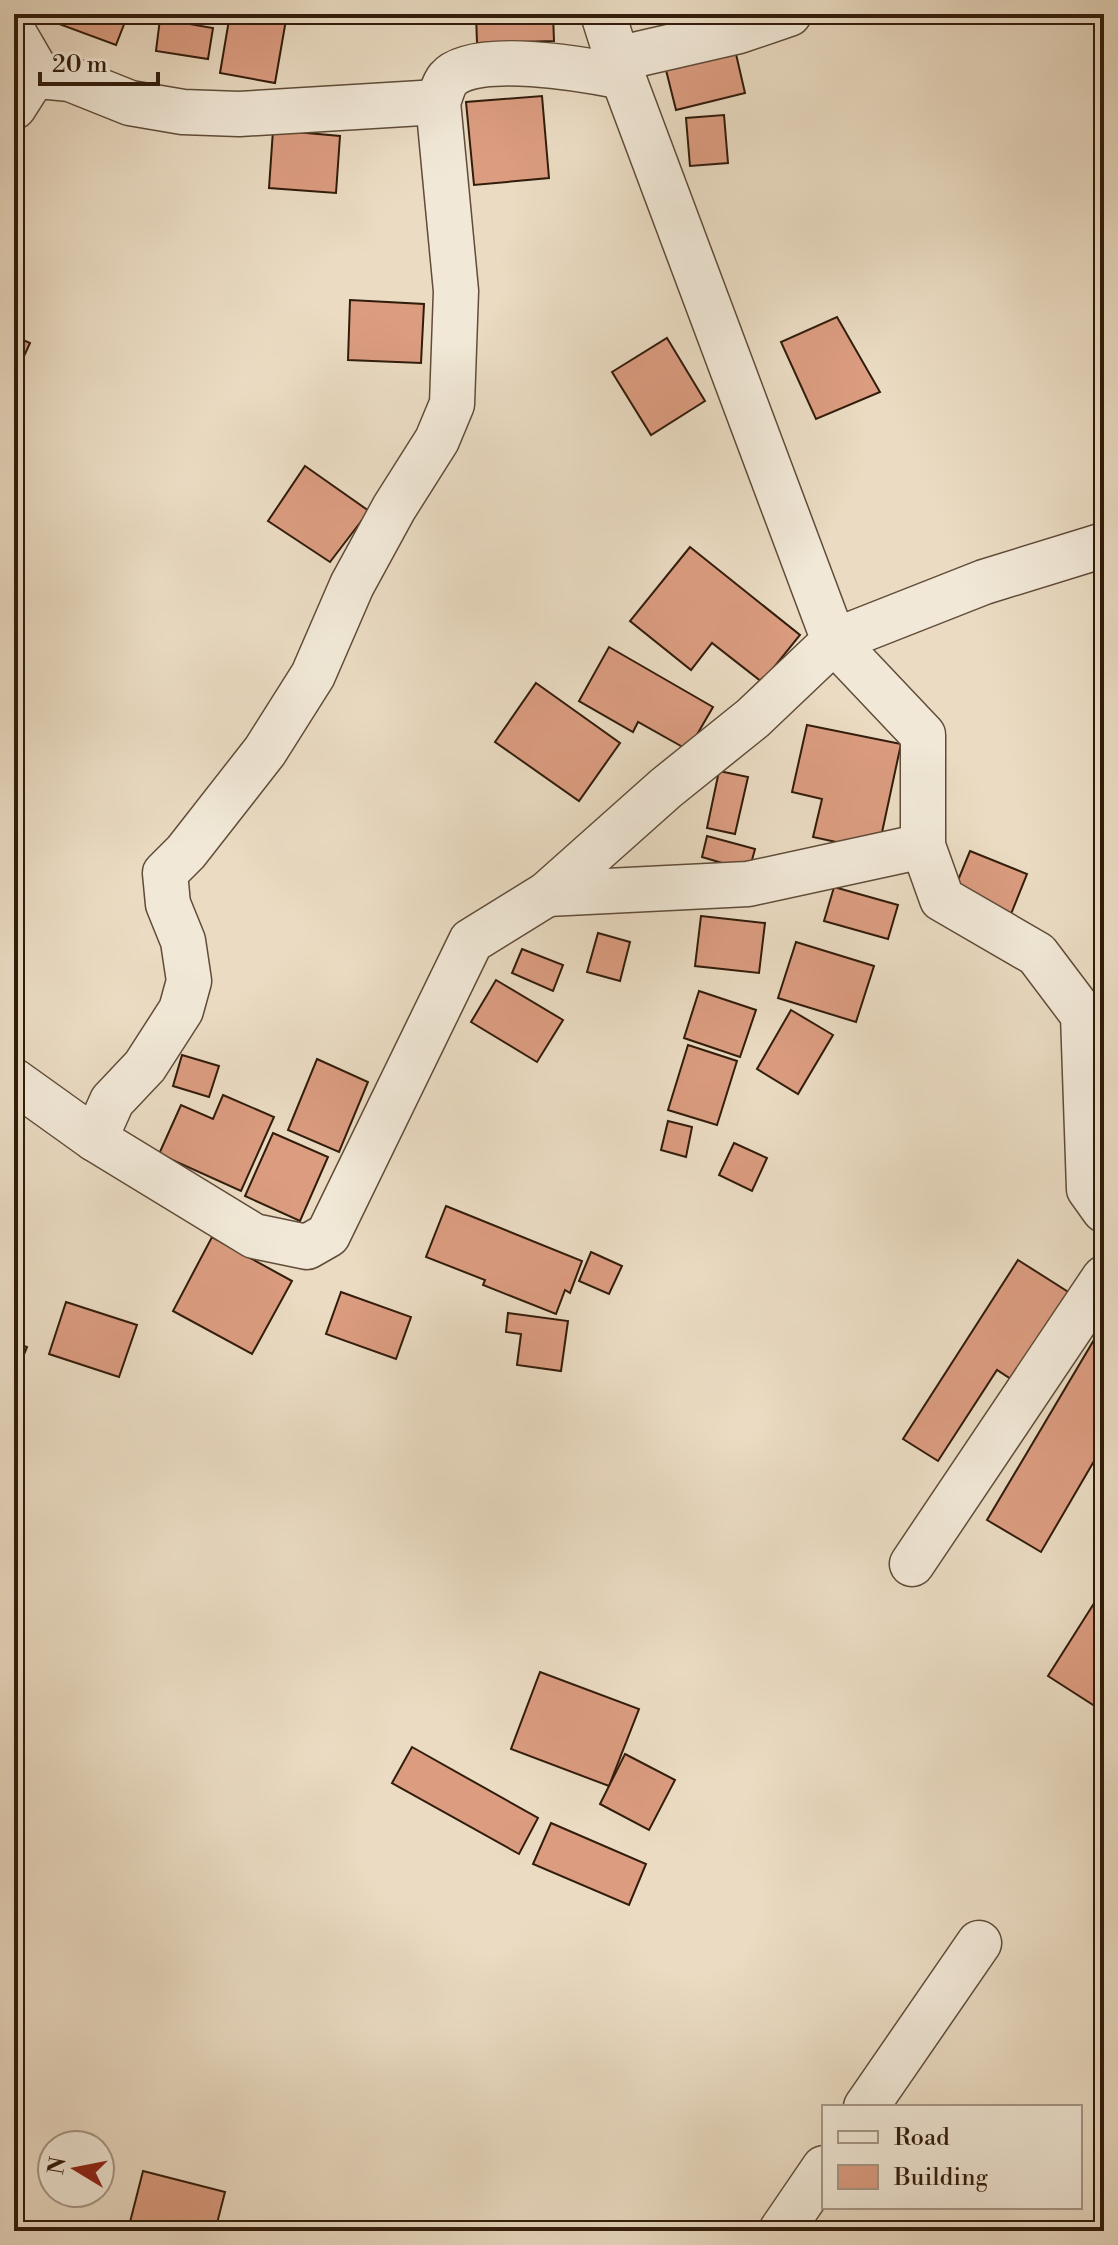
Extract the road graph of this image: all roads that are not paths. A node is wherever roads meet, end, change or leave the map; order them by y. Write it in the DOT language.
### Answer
graph roads {
  1 [pos="603,14"];
  2 [pos="789,14"];
  3 [pos="14,33"];
  4 [pos="620,68"];
  5 [pos="27,92"];
  6 [pos="438,102"];
  7 [pos="1104,545"];
  8 [pos="834,641"];
  9 [pos="923,846"];
  10 [pos="547,894"];
  11 [pos="14,1081"];
  12 [pos="95,1139"];
  13 [pos="1104,1210"];
  14 [pos="1104,1278"];
  15 [pos="912,1564"];
  16 [pos="979,1943"];
  17 [pos="867,2105"];
  18 [pos="822,2171"];
  19 [pos="781,2231"];
  1 -- 4 [label="street"];
  2 -- 4 [label="street"];
  3 -- 5 [label="street"];
  4 -- 6 [label="street"];
  4 -- 8 [label="street"];
  5 -- 6 [label="street"];
  6 -- 12 [label="street"];
  7 -- 8 [label="street"];
  8 -- 9 [label="street"];
  8 -- 10 [label="street"];
  9 -- 10 [label="street"];
  9 -- 13 [label="street"];
  10 -- 12 [label="street"];
  11 -- 12 [label="street"];
  14 -- 15 [label="street"];
  16 -- 17 [label="street"];
  18 -- 19 [label="street"];
}
